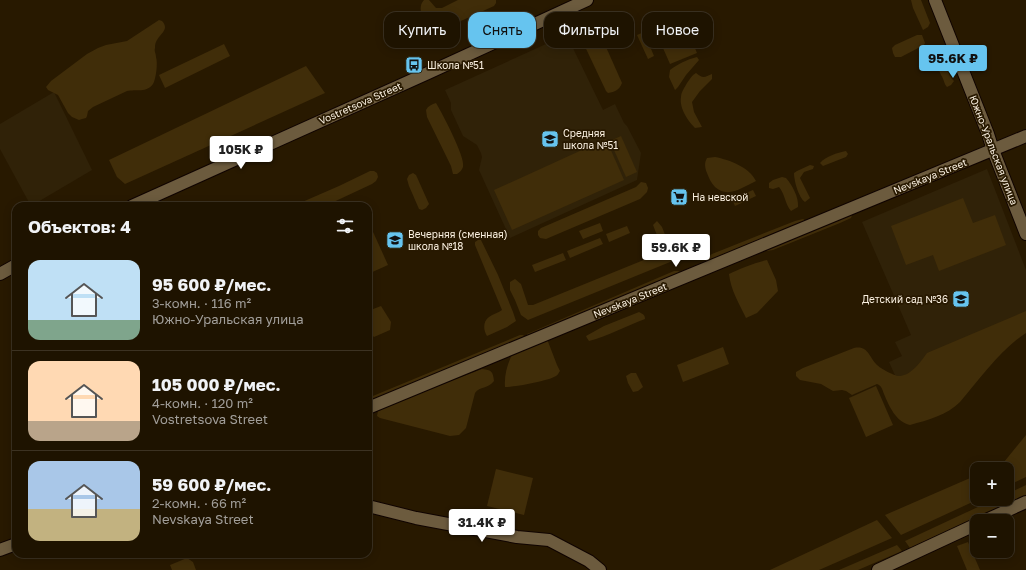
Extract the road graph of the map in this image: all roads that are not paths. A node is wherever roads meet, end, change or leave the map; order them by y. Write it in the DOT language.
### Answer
graph roads {
  1 [pos="587,0"];
  2 [pos="936,0"];
  3 [pos="1026,136"];
  4 [pos="993,150"];
  5 [pos="141,202"];
  6 [pos="1026,234"];
  7 [pos="12,267"];
  8 [pos="0,274"];
  9 [pos="372,406"];
  10 [pos="1026,502"];
  11 [pos="372,507"];
  12 [pos="999,514"];
  13 [pos="970,527"];
  14 [pos="12,546"];
  15 [pos="0,550"];
  16 [pos="600,570"];
  17 [pos="878,570"];
  1 -- 5 [label="street, Vostretsova Street"];
  2 -- 4 [label="street, Южно-Уральская улица"];
  3 -- 4 [label="street, Nevskaya Street"];
  4 -- 6 [label="street, Южно-Уральская улица"];
  4 -- 9 [label="street, Nevskaya Street"];
  7 -- 8 [label="street"];
  10 -- 12 [label="street"];
  11 -- 16 [label="street"];
  13 -- 17 [label="street"];
  14 -- 15 [label="street"];
}
